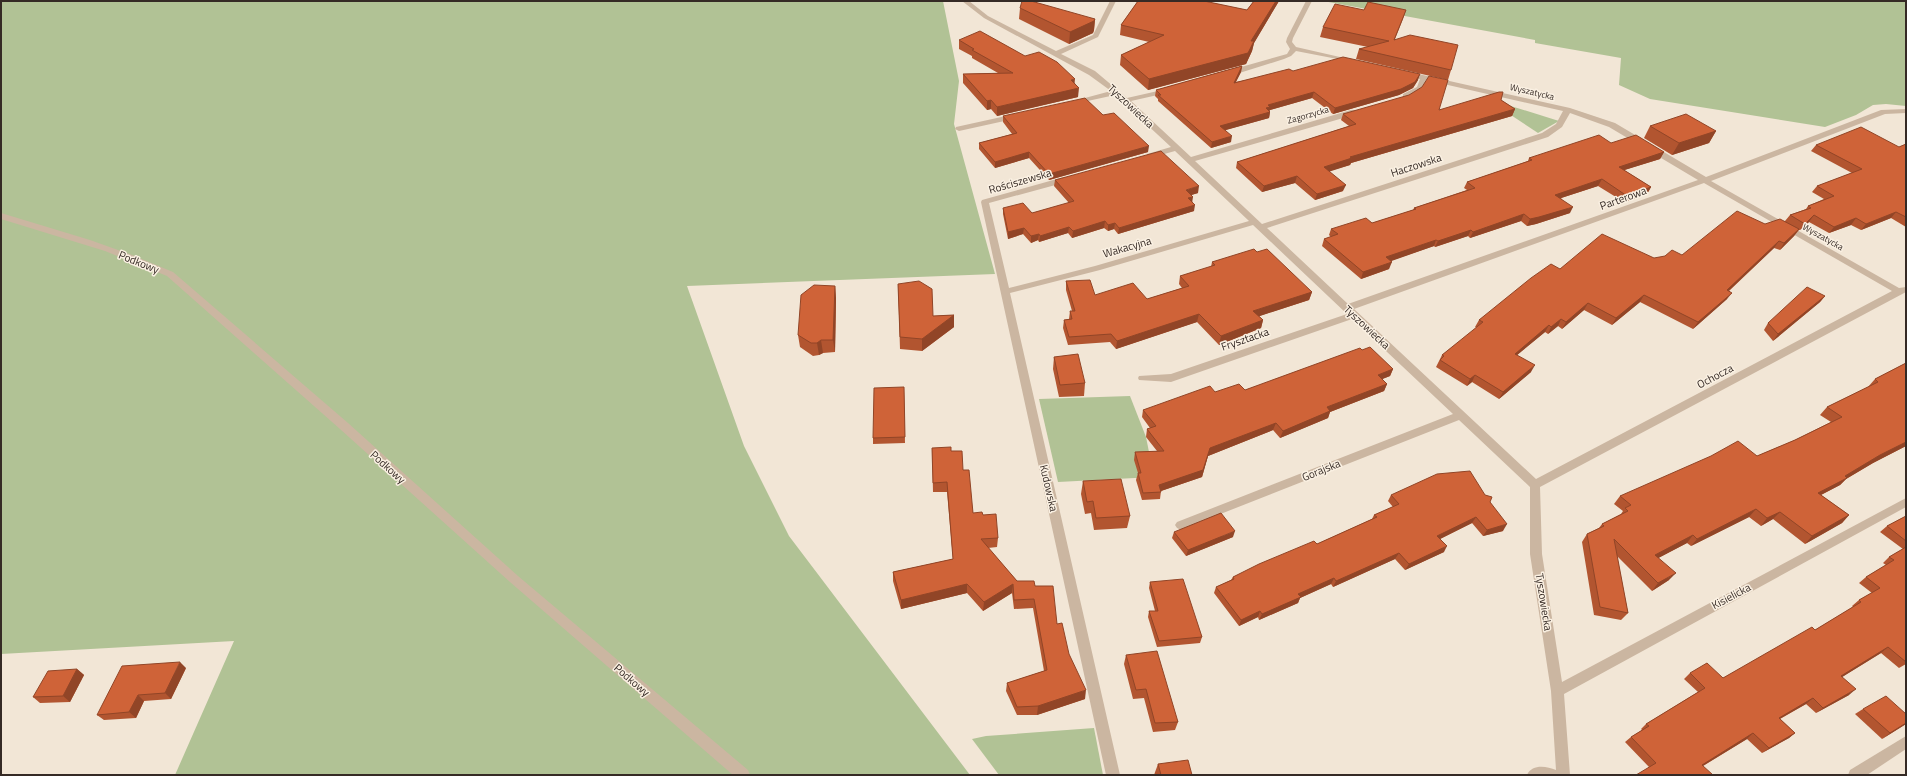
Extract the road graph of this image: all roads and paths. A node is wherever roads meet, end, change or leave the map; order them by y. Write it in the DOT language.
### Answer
graph roads {
  1 [pos="965,1"];
  2 [pos="1113,1"];
  3 [pos="1309,1"];
  4 [pos="1294,49"];
  5 [pos="1055,54"];
  6 [pos="1362,64"];
  7 [pos="1398,72"];
  8 [pos="1225,74"];
  9 [pos="1424,78"];
  10 [pos="1175,88"];
  11 [pos="1117,92"];
  12 [pos="1126,100"];
  13 [pos="1396,100"];
  14 [pos="1064,104"];
  15 [pos="1365,109"];
  16 [pos="1567,110"];
  17 [pos="1906,111"];
  18 [pos="1027,113"];
  19 [pos="959,130"];
  20 [pos="1176,148"];
  21 [pos="1139,159"];
  22 [pos="1189,160"];
  23 [pos="1077,176"];
  24 [pos="1706,180"];
  25 [pos="985,202"];
  26 [pos="1,216"];
  27 [pos="1258,224"];
  28 [pos="1903,290"];
  29 [pos="1004,292"];
  30 [pos="1350,311"];
  31 [pos="1143,378"];
  32 [pos="1460,415"];
  33 [pos="1535,485"];
  34 [pos="1906,502"];
  35 [pos="1181,525"];
  36 [pos="1557,691"];
  37 [pos="1906,742"];
  38 [pos="743,775"];
  39 [pos="1113,775"];
  40 [pos="1534,775"];
  41 [pos="1552,775"];
  42 [pos="1563,775"];
  43 [pos="1855,775"];
  1 -- 5 [label="street, Tyszowiecka"];
  2 -- 5 [label="street"];
  3 -- 4 [label="street"];
  4 -- 6 [label="street"];
  4 -- 8 [label="street"];
  5 -- 11 [label="street, Tyszowiecka"];
  7 -- 9 [label="street, Wyszatycka"];
  9 -- 13 [label="street"];
  9 -- 16 [label="street, Wyszatycka"];
  10 -- 12 [label="street"];
  11 -- 12 [label="street, Tyszowiecka"];
  11 -- 14 [label="street"];
  12 -- 20 [label="street, Tyszowiecka"];
  15 -- 22 [label="street, Zagorzycka"];
  16 -- 24 [label="street, Wyszatycka"];
  16 -- 27 [label="street, Haczowska"];
  17 -- 24 [label="street, Parterowa"];
  18 -- 19 [label="street"];
  20 -- 21 [label="street"];
  20 -- 22 [label="street, Tyszowiecka"];
  22 -- 27 [label="street, Tyszowiecka"];
  23 -- 25 [label="street, Rościszewska"];
  24 -- 28 [label="street, Wyszatycka"];
  24 -- 30 [label="street, Parterowa"];
  25 -- 29 [label="street, Kudowska"];
  26 -- 38 [label="street, Podkowy"];
  27 -- 29 [label="street, Wakacyjna"];
  27 -- 30 [label="street, Tyszowiecka"];
  28 -- 33 [label="street, Ochocza"];
  29 -- 39 [label="street, Kudowska"];
  30 -- 31 [label="street, Frysztacka"];
  30 -- 32 [label="street, Tyszowiecka"];
  32 -- 33 [label="street, Tyszowiecka"];
  32 -- 35 [label="street, Gorajska"];
  33 -- 36 [label="street, Tyszowiecka"];
  34 -- 36 [label="street, Kisielicka"];
  36 -- 42 [label="street, Tyszowiecka"];
  37 -- 43 [label="street"];
  40 -- 41 [label="street"];
}
